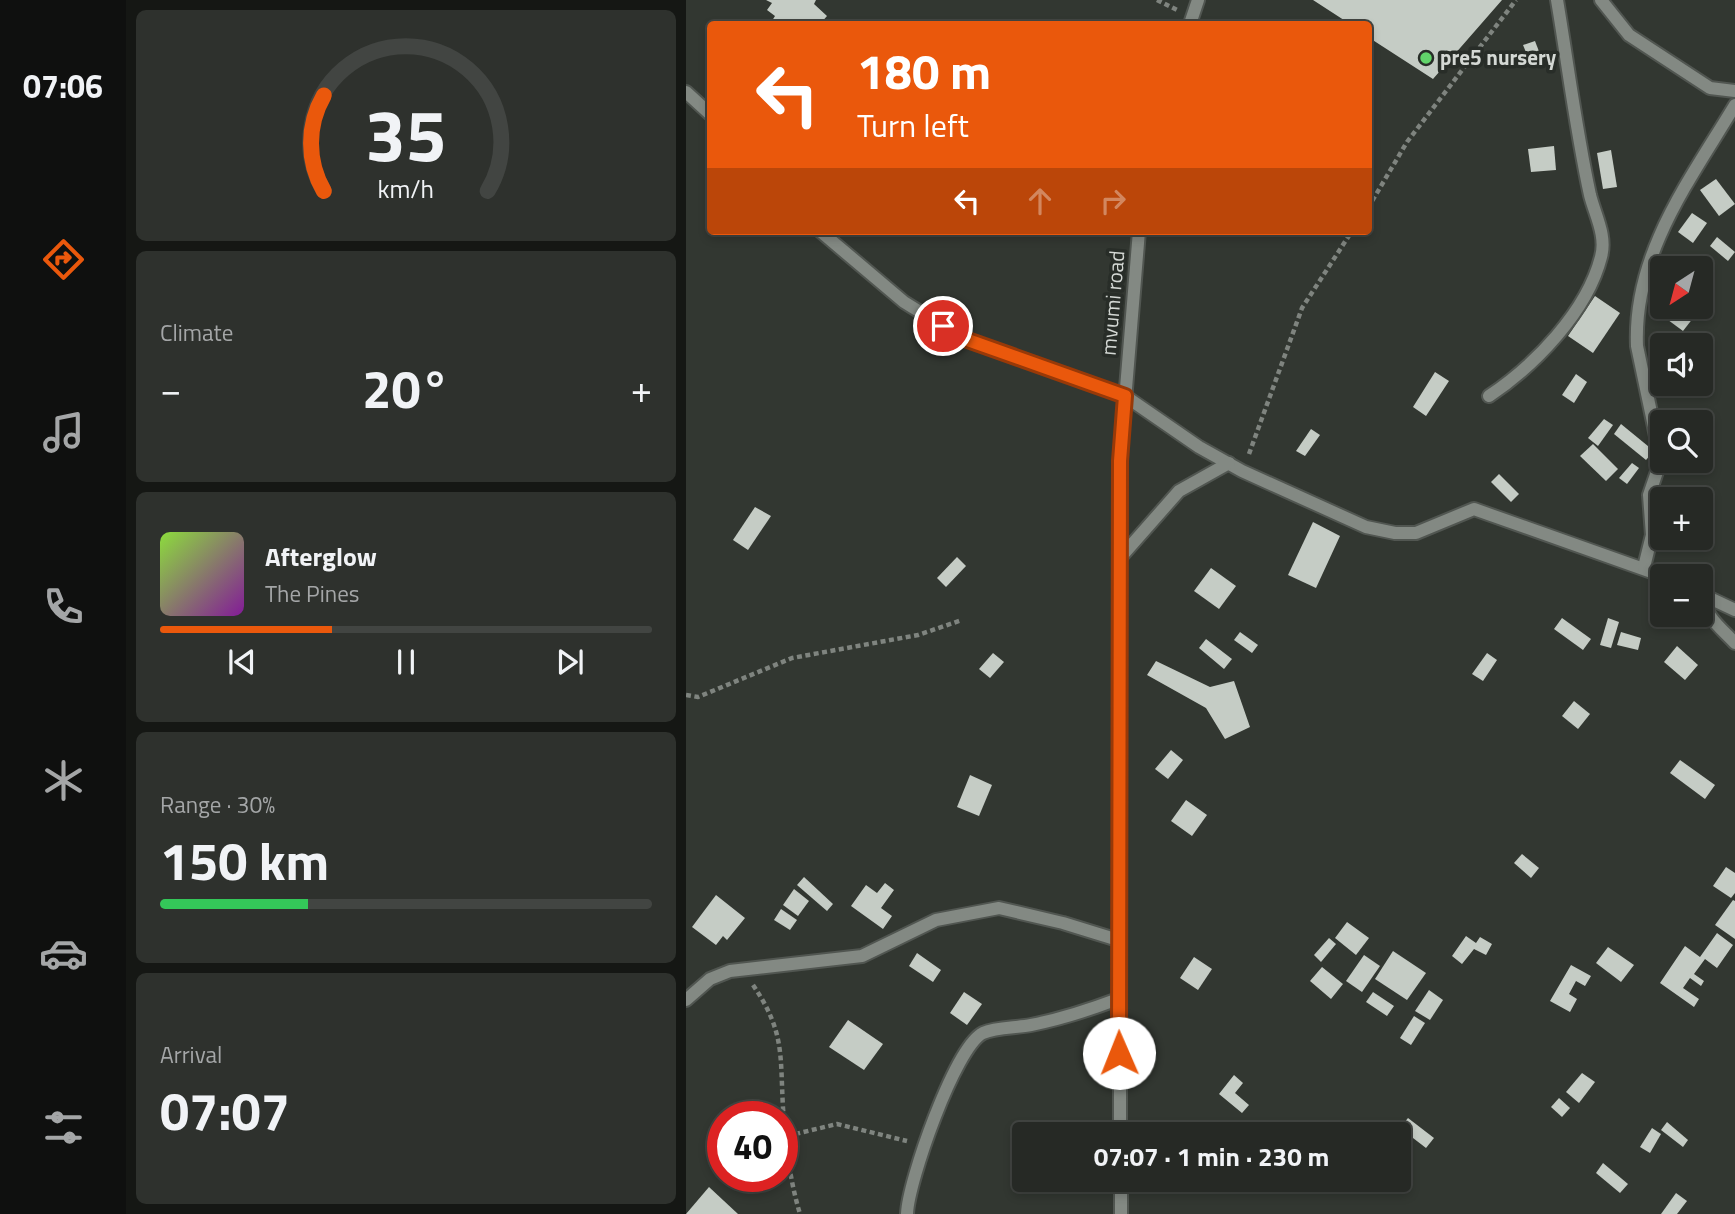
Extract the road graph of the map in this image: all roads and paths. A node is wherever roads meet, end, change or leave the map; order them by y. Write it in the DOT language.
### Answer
graph roads {
  1 [pos="1198,0"];
  2 [pos="1516,0"];
  3 [pos="1557,0"];
  4 [pos="1601,0"];
  5 [pos="1191,21"];
  6 [pos="1735,91"];
  7 [pos="686,92"];
  8 [pos="1735,105"];
  9 [pos="707,111"];
  10 [pos="1372,201"];
  11 [pos="825,235"];
  12 [pos="1139,235"];
  13 [pos="1349,235"];
  14 [pos="1125,396"];
  15 [pos="1489,396"];
  16 [pos="1229,463"];
  17 [pos="1242,471"];
  18 [pos="1120,558"];
  19 [pos="1644,566"];
  20 [pos="1650,569"];
  21 [pos="1713,600"];
  22 [pos="1735,610"];
  23 [pos="1713,619"];
  24 [pos="962,620"];
  25 [pos="1735,643"];
  26 [pos="686,695"];
  27 [pos="1118,940"];
  28 [pos="743,970"];
  29 [pos="1118,999"];
  30 [pos="686,1000"];
  31 [pos="783,1101"];
  32 [pos="1120,1122"];
  33 [pos="798,1133"];
  34 [pos="925,1146"];
  35 [pos="796,1192"];
  36 [pos="1121,1192"];
  37 [pos="800,1214"];
  38 [pos="907,1214"];
  39 [pos="1121,1214"];
  1 -- 5 [label="street"];
  2 -- 10 [label="path"];
  3 -- 15 [label="street"];
  4 -- 6 [label="street"];
  7 -- 9 [label="street"];
  8 -- 19 [label="street"];
  11 -- 14 [label="street"];
  12 -- 14 [label="street, mvumi road"];
  13 -- 17 [label="path"];
  14 -- 16 [label="street"];
  14 -- 18 [label="street, mvumi road"];
  16 -- 17 [label="street"];
  16 -- 18 [label="street"];
  17 -- 19 [label="street"];
  18 -- 27 [label="street, mvumi road"];
  19 -- 20 [label="street"];
  21 -- 22 [label="street"];
  23 -- 25 [label="street"];
  24 -- 26 [label="path"];
  27 -- 28 [label="street"];
  27 -- 29 [label="street, mvumi road"];
  28 -- 30 [label="street"];
  28 -- 31 [label="path"];
  29 -- 32 [label="street, mvumi road"];
  29 -- 34 [label="street"];
  33 -- 34 [label="path"];
  34 -- 38 [label="street"];
  35 -- 37 [label="path"];
  36 -- 39 [label="street"];
}
